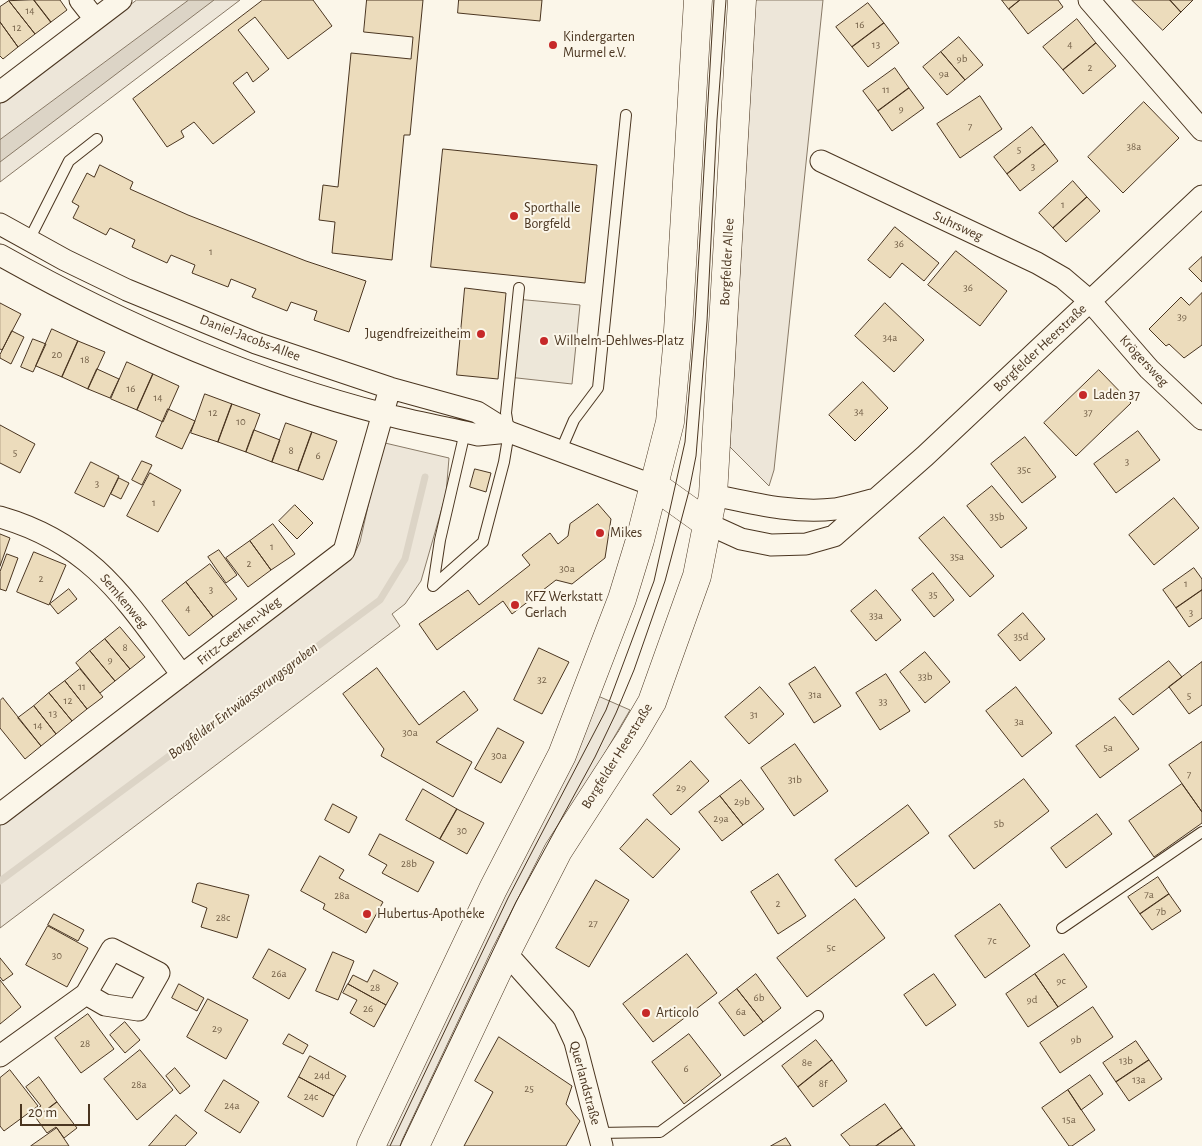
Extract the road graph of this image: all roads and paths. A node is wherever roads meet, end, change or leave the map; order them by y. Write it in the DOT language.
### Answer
graph roads {
  1 [pos="80,0"];
  2 [pos="121,0"];
  3 [pos="698,0"];
  4 [pos="742,0"];
  5 [pos="1089,0"];
  6 [pos="94,19"];
  7 [pos="0,92"];
  8 [pos="626,115"];
  9 [pos="1202,130"];
  10 [pos="97,139"];
  11 [pos="821,161"];
  12 [pos="1202,196"];
  13 [pos="0,224"];
  14 [pos="29,240"];
  15 [pos="0,256"];
  16 [pos="519,288"];
  17 [pos="1090,301"];
  18 [pos="390,388"];
  19 [pos="383,414"];
  20 [pos="1202,419"];
  21 [pos="465,432"];
  22 [pos="508,432"];
  23 [pos="561,450"];
  24 [pos="654,486"];
  25 [pos="713,495"];
  26 [pos="877,499"];
  27 [pos="0,517"];
  28 [pos="708,524"];
  29 [pos="182,675"];
  30 [pos="0,814"];
  31 [pos="1202,832"];
  32 [pos="1062,928"];
  33 [pos="506,953"];
  34 [pos="86,994"];
  35 [pos="818,1016"];
  36 [pos="0,1056"];
  37 [pos="600,1139"];
  38 [pos="371,1146"];
  39 [pos="415,1146"];
  1 -- 6 [label="street"];
  2 -- 6 [label="street"];
  3 -- 24 [label="main road"];
  4 -- 25 [label="main road, Borgfelder Allee"];
  5 -- 9 [label="street"];
  6 -- 7 [label="street"];
  8 -- 23 [label="lane"];
  10 -- 14 [label="lane"];
  11 -- 17 [label="street, Suhrsweg"];
  12 -- 17 [label="street, Borgfelder Heerstraße"];
  13 -- 14 [label="street, Daniel-Jacobs-Allee"];
  14 -- 18 [label="street, Daniel-Jacobs-Allee"];
  15 -- 19 [label="street, Daniel-Jacobs-Allee"];
  16 -- 22 [label="lane"];
  17 -- 20 [label="street, Krögersweg"];
  17 -- 26 [label="street, Borgfelder Heerstraße"];
  18 -- 19 [label="street, Fritz-Geerken-Weg"];
  18 -- 22 [label="street, Daniel-Jacobs-Allee"];
  19 -- 21 [label="street, Daniel-Jacobs-Allee"];
  19 -- 29 [label="street, Fritz-Geerken-Weg"];
  21 -- 22 [label="street, Daniel-Jacobs-Allee"];
  21 -- 22 [label="lane"];
  22 -- 23 [label="street, Daniel-Jacobs-Allee"];
  23 -- 24 [label="street, Daniel-Jacobs-Allee"];
  24 -- 25 [label="main road"];
  24 -- 28 [label="main road"];
  24 -- 38 [label="main road"];
  25 -- 26 [label="street, Borgfelder Heerstraße"];
  25 -- 28 [label="main road, Borgfelder Allee"];
  26 -- 28 [label="street, Borgfelder Heerstraße"];
  27 -- 29 [label="street, Semkenweg"];
  28 -- 33 [label="main road, Borgfelder Heerstraße"];
  29 -- 30 [label="street, Fritz-Geerken-Weg"];
  31 -- 32 [label="lane"];
  33 -- 37 [label="street, Querlandstraße"];
  33 -- 39 [label="main road, Borgfelder Heerstraße"];
  34 -- 36 [label="street"];
  35 -- 37 [label="lane"];
}
